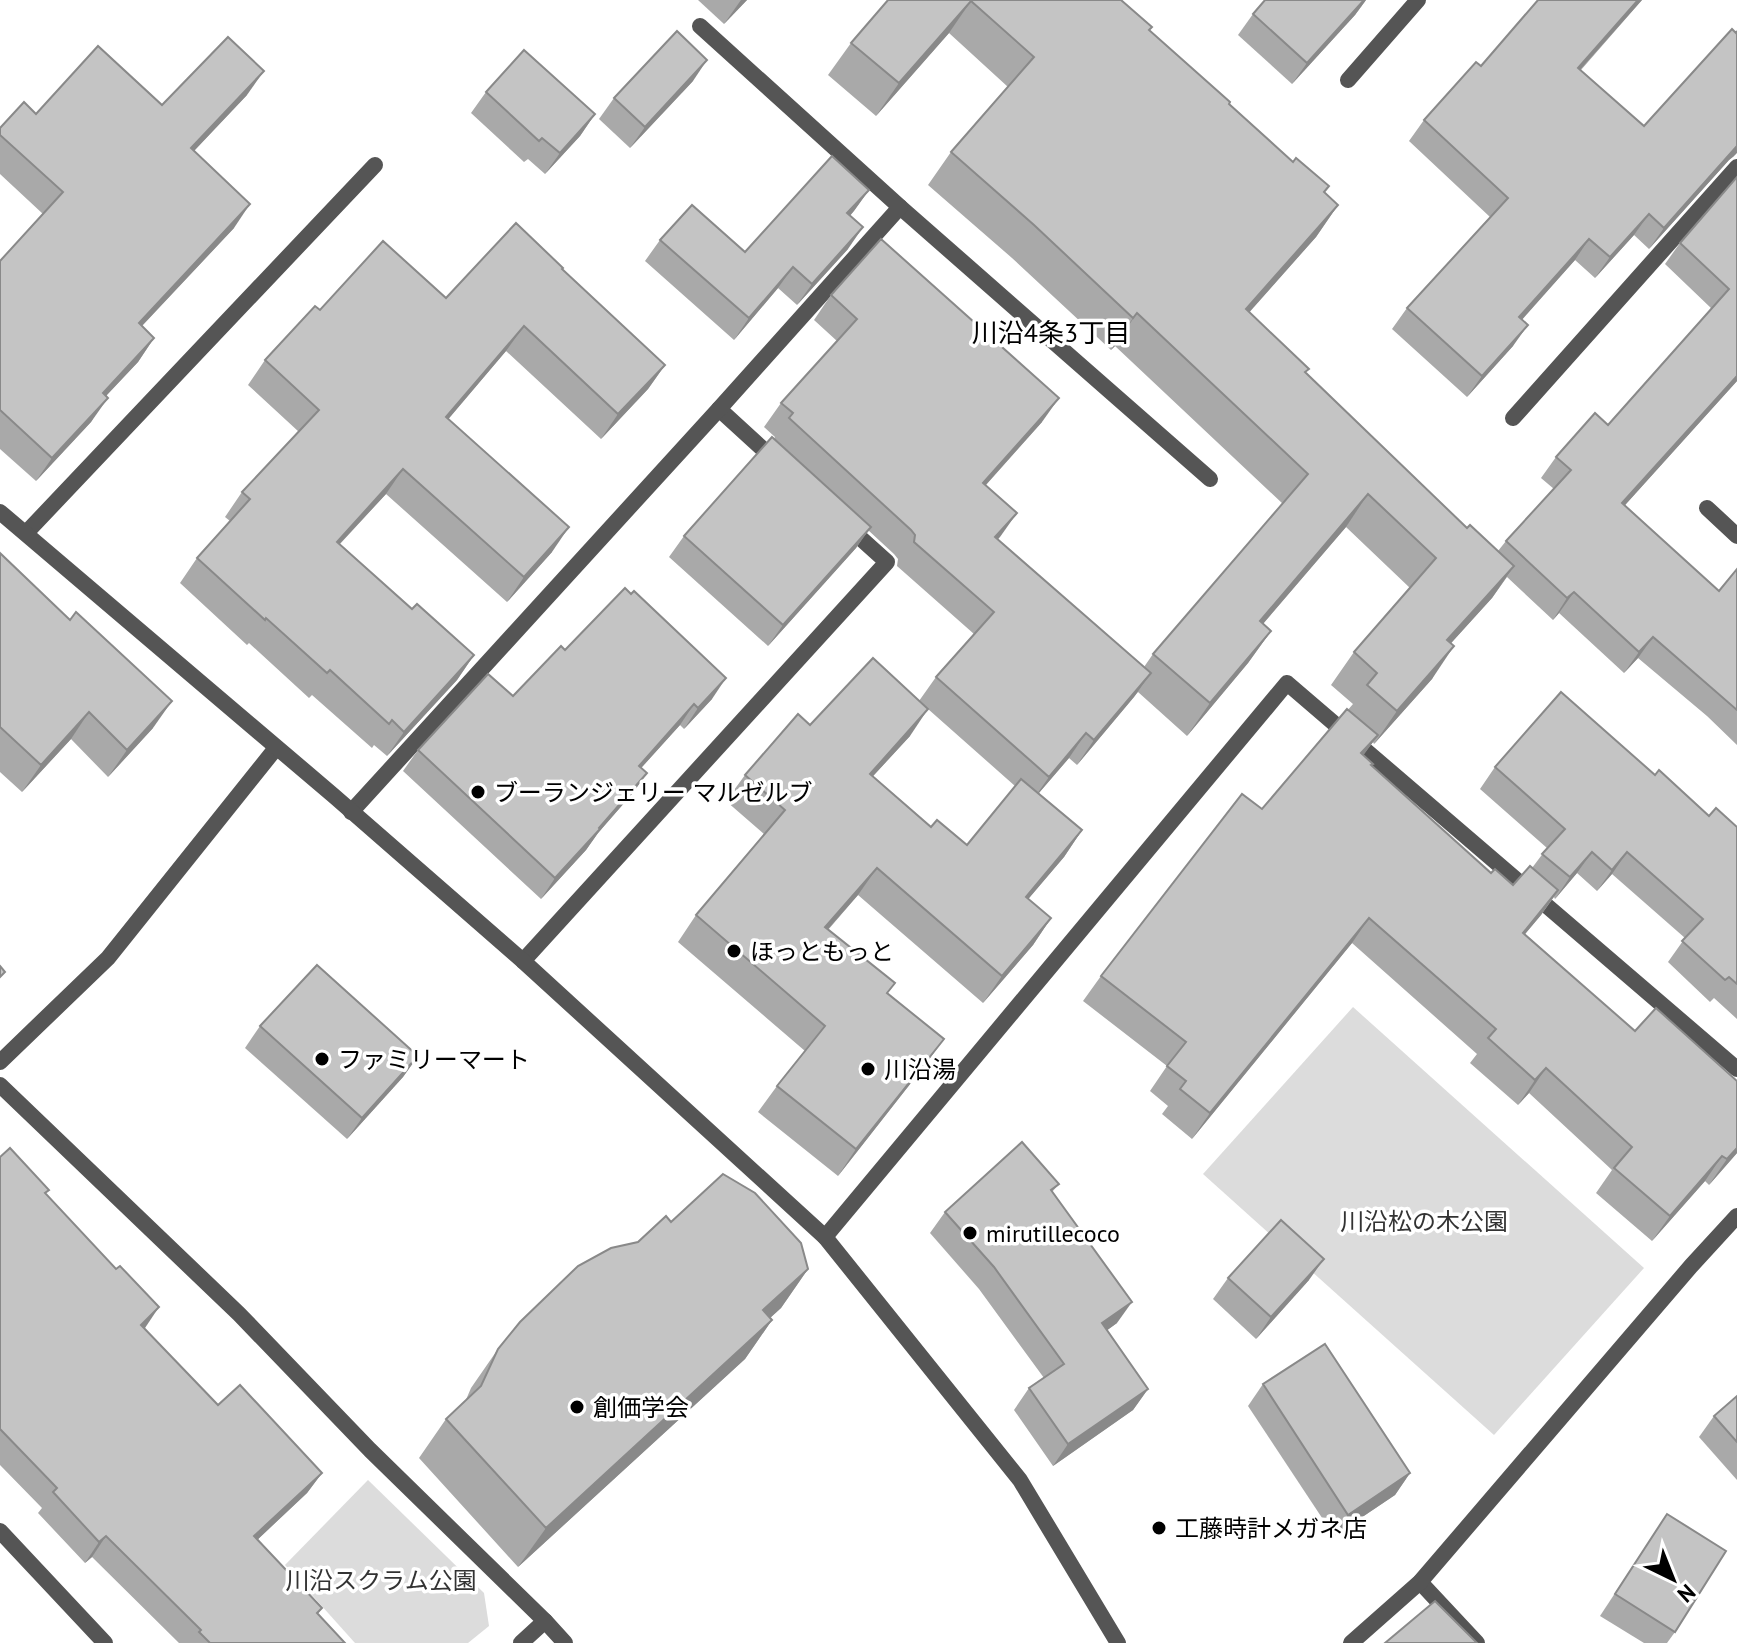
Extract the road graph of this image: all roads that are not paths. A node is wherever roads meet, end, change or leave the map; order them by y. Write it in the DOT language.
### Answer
graph roads {
  1 [pos="1418,0"];
  2 [pos="700,26"];
  3 [pos="1348,80"];
  4 [pos="375,165"];
  5 [pos="1737,167"];
  6 [pos="900,207"];
  7 [pos="719,409"];
  8 [pos="1513,418"];
  9 [pos="786,470"];
  10 [pos="1210,479"];
  11 [pos="1707,508"];
  12 [pos="831,511"];
  13 [pos="0,512"];
  14 [pos="26,533"];
  15 [pos="1737,536"];
  16 [pos="276,748"];
  17 [pos="351,812"];
  18 [pos="523,961"];
  19 [pos="0,1062"];
  20 [pos="1737,1069"];
  21 [pos="0,1085"];
  22 [pos="1737,1216"];
  23 [pos="825,1237"];
  24 [pos="0,1531"];
  25 [pos="1420,1582"];
  26 [pos="545,1621"];
  27 [pos="105,1643"];
  28 [pos="521,1643"];
  29 [pos="565,1643"];
  30 [pos="1118,1643"];
  31 [pos="1351,1643"];
  32 [pos="1477,1643"];
  1 -- 3 [label="street"];
  2 -- 6 [label="street"];
  4 -- 14 [label="street"];
  5 -- 8 [label="street"];
  6 -- 7 [label="street"];
  6 -- 10 [label="street"];
  7 -- 9 [label="street"];
  7 -- 17 [label="street"];
  11 -- 15 [label="street"];
  12 -- 18 [label="street"];
  13 -- 14 [label="street"];
  14 -- 16 [label="street"];
  16 -- 17 [label="street"];
  16 -- 19 [label="street"];
  17 -- 18 [label="street"];
  18 -- 23 [label="street"];
  20 -- 23 [label="street"];
  21 -- 26 [label="street"];
  22 -- 25 [label="street"];
  23 -- 30 [label="street"];
  24 -- 27 [label="street"];
  25 -- 31 [label="street"];
  25 -- 32 [label="street"];
  26 -- 28 [label="street"];
  26 -- 29 [label="street"];
}
